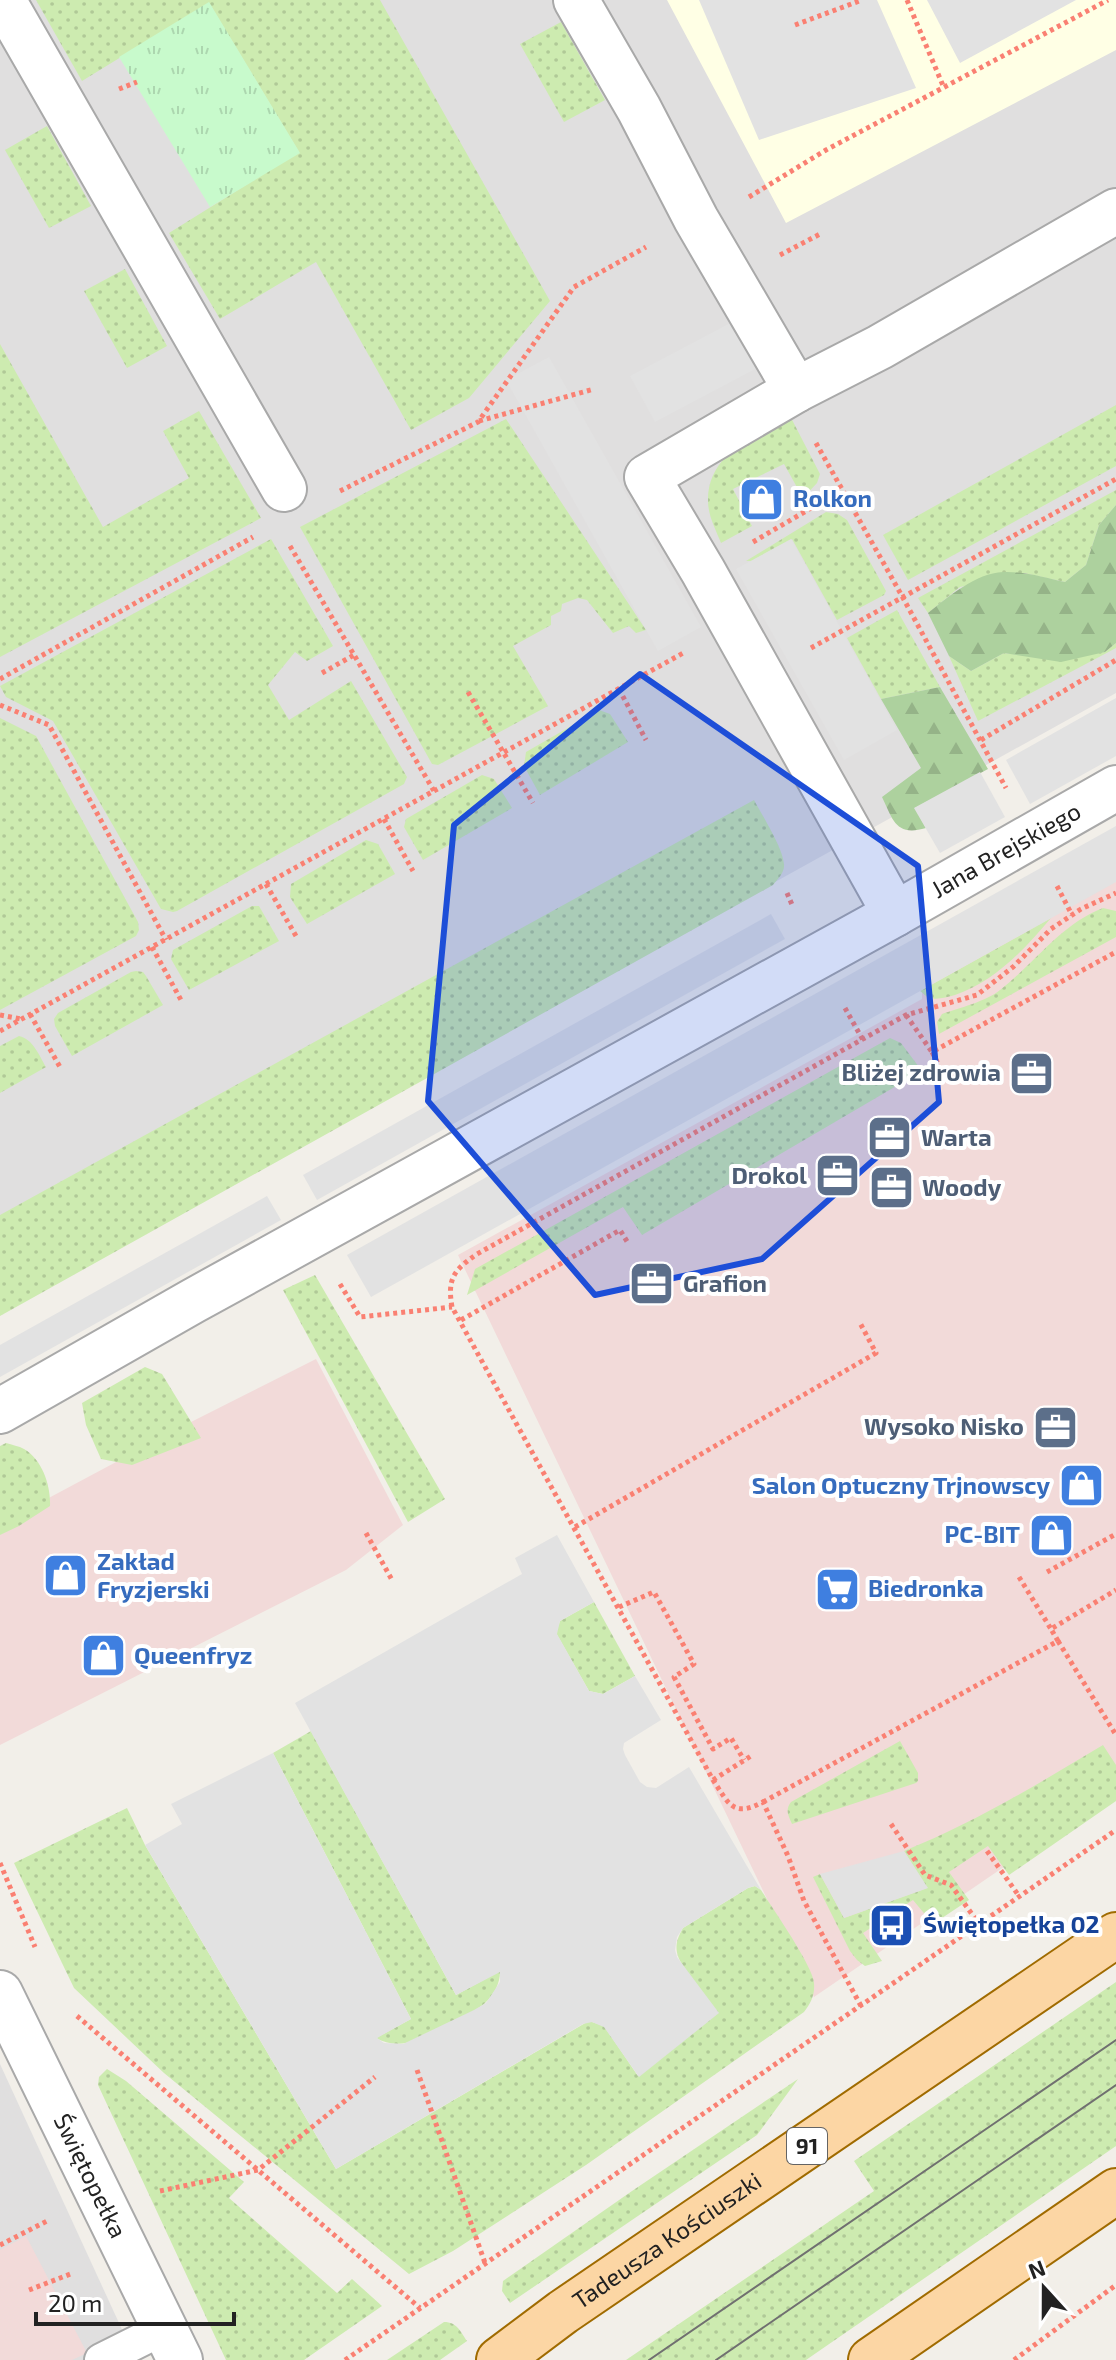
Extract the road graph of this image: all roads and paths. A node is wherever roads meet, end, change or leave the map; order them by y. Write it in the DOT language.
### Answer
graph roads {
  1 [pos="3,0"];
  2 [pos="576,0"];
  3 [pos="862,0"];
  4 [pos="907,0"];
  5 [pos="1108,0"];
  6 [pos="795,25"];
  7 [pos="944,88"];
  8 [pos="1116,211"];
  9 [pos="698,223"];
  10 [pos="594,389"];
  11 [pos="796,390"];
  12 [pos="478,422"];
  13 [pos="1116,479"];
  14 [pos="842,490"];
  15 [pos="331,496"];
  16 [pos="280,506"];
  17 [pos="784,524"];
  18 [pos="902,596"];
  19 [pos="733,626"];
  20 [pos="354,655"];
  21 [pos="1116,660"];
  22 [pos="322,673"];
  23 [pos="761,676"];
  24 [pos="0,679"];
  25 [pos="619,689"];
  26 [pos="468,692"];
  27 [pos="0,705"];
  28 [pos="646,740"];
  29 [pos="981,740"];
  30 [pos="503,753"];
  31 [pos="1116,788"];
  32 [pos="434,791"];
  33 [pos="533,803"];
  34 [pos="384,819"];
  35 [pos="1031,836"];
  36 [pos="413,871"];
  37 [pos="266,884"];
  38 [pos="1116,893"];
  39 [pos="895,914"];
  40 [pos="1072,915"];
  41 [pos="296,936"];
  42 [pos="166,940"];
  43 [pos="152,947"];
  44 [pos="1116,952"];
  45 [pos="181,1000"];
  46 [pos="30,1014"];
  47 [pos="0,1015"];
  48 [pos="906,1015"];
  49 [pos="22,1019"];
  50 [pos="0,1031"];
  51 [pos="932,1052"];
  52 [pos="60,1067"];
  53 [pos="941,1069"];
  54 [pos="628,1243"];
  55 [pos="461,1320"];
  56 [pos="859,1321"];
  57 [pos="0,1411"];
  58 [pos="575,1527"];
  59 [pos="366,1533"];
  60 [pos="1116,1534"];
  61 [pos="1047,1572"];
  62 [pos="1019,1577"];
  63 [pos="392,1580"];
  64 [pos="1116,1590"];
  65 [pos="619,1607"];
  66 [pos="1051,1629"];
  67 [pos="1058,1641"];
  68 [pos="1116,1735"];
  69 [pos="751,1756"];
  70 [pos="744,1760"];
  71 [pos="713,1780"];
  72 [pos="763,1802"];
  73 [pos="891,1824"];
  74 [pos="1116,1830"];
  75 [pos="987,1851"];
  76 [pos="0,1863"];
  77 [pos="1019,1897"];
  78 [pos="979,1924"];
  79 [pos="1116,1935"];
  80 [pos="40,1958"];
  81 [pos="0,1993"];
  82 [pos="861,2006"];
  83 [pos="69,2008"];
  84 [pos="417,2070"];
  85 [pos="375,2077"];
  86 [pos="258,2170"];
  87 [pos="1116,2191"];
  88 [pos="154,2192"];
  89 [pos="57,2216"];
  90 [pos="0,2245"];
  91 [pos="485,2263"];
  92 [pos="80,2270"];
  93 [pos="1116,2285"];
  94 [pos="29,2290"];
  95 [pos="420,2308"];
  96 [pos="173,2344"];
  97 [pos="101,2360"];
  98 [pos="345,2360"];
  99 [pos="499,2360"];
  100 [pos="871,2360"];
  101 [pos="1014,2360"];
  1 -- 16 [label="street"];
  2 -- 9 [label="street"];
  3 -- 6 [label="path"];
  4 -- 7 [label="path"];
  5 -- 7 [label="path"];
  7 -- 9 [label="path"];
  8 -- 11 [label="street"];
  9 -- 11 [label="street"];
  9 -- 12 [label="path"];
  10 -- 12 [label="path"];
  11 -- 14 [label="path"];
  11 -- 19 [label="street"];
  12 -- 15 [label="path"];
  13 -- 18 [label="path"];
  14 -- 17 [label="path"];
  14 -- 18 [label="path"];
  16 -- 20 [label="path"];
  16 -- 24 [label="path"];
  18 -- 23 [label="path"];
  18 -- 29 [label="path"];
  19 -- 23 [label="street"];
  19 -- 25 [label="path"];
  20 -- 22 [label="path"];
  20 -- 32 [label="path"];
  21 -- 29 [label="path"];
  23 -- 39 [label="street"];
  25 -- 28 [label="path"];
  25 -- 30 [label="path"];
  26 -- 30 [label="path"];
  27 -- 42 [label="path"];
  29 -- 35 [label="path"];
  30 -- 32 [label="path"];
  30 -- 33 [label="path"];
  31 -- 35 [label="street, Jana Brejskiego"];
  32 -- 34 [label="path"];
  34 -- 36 [label="path"];
  34 -- 37 [label="path"];
  35 -- 39 [label="street, Jana Brejskiego"];
  35 -- 40 [label="path"];
  37 -- 41 [label="path"];
  37 -- 42 [label="path"];
  38 -- 40 [label="path"];
  39 -- 57 [label="street, Jana Brejskiego"];
  40 -- 48 [label="path"];
  42 -- 43 [label="path"];
  43 -- 45 [label="path"];
  43 -- 46 [label="path"];
  44 -- 51 [label="path"];
  46 -- 49 [label="path"];
  46 -- 52 [label="path"];
  47 -- 49 [label="path"];
  48 -- 51 [label="path"];
  48 -- 55 [label="path"];
  49 -- 50 [label="path"];
  51 -- 53 [label="path"];
  54 -- 55 [label="path"];
  55 -- 58 [label="path"];
  56 -- 58 [label="path"];
  58 -- 65 [label="path"];
  59 -- 63 [label="path"];
  60 -- 61 [label="path"];
  62 -- 66 [label="path"];
  64 -- 66 [label="path"];
  65 -- 70 [label="path"];
  65 -- 71 [label="path"];
  66 -- 67 [label="path"];
  67 -- 68 [label="path"];
  67 -- 72 [label="path"];
  69 -- 70 [label="path"];
  70 -- 71 [label="path"];
  71 -- 72 [label="path"];
  72 -- 82 [label="path"];
  73 -- 78 [label="path"];
  74 -- 77 [label="path"];
  75 -- 77 [label="path"];
  76 -- 80 [label="path"];
  77 -- 78 [label="path"];
  78 -- 82 [label="path"];
  79 -- 99 [label="main road, Tadeusza Kościuszki / 91"];
  81 -- 96 [label="street, Świętopełka"];
  82 -- 91 [label="path"];
  83 -- 86 [label="path"];
  84 -- 91 [label="path"];
  85 -- 86 [label="path"];
  86 -- 88 [label="path"];
  86 -- 95 [label="path"];
  87 -- 100 [label="main road"];
  89 -- 90 [label="path"];
  91 -- 95 [label="path"];
  92 -- 94 [label="path"];
  93 -- 101 [label="path"];
  95 -- 98 [label="path"];
  96 -- 97 [label="lane"];
}
